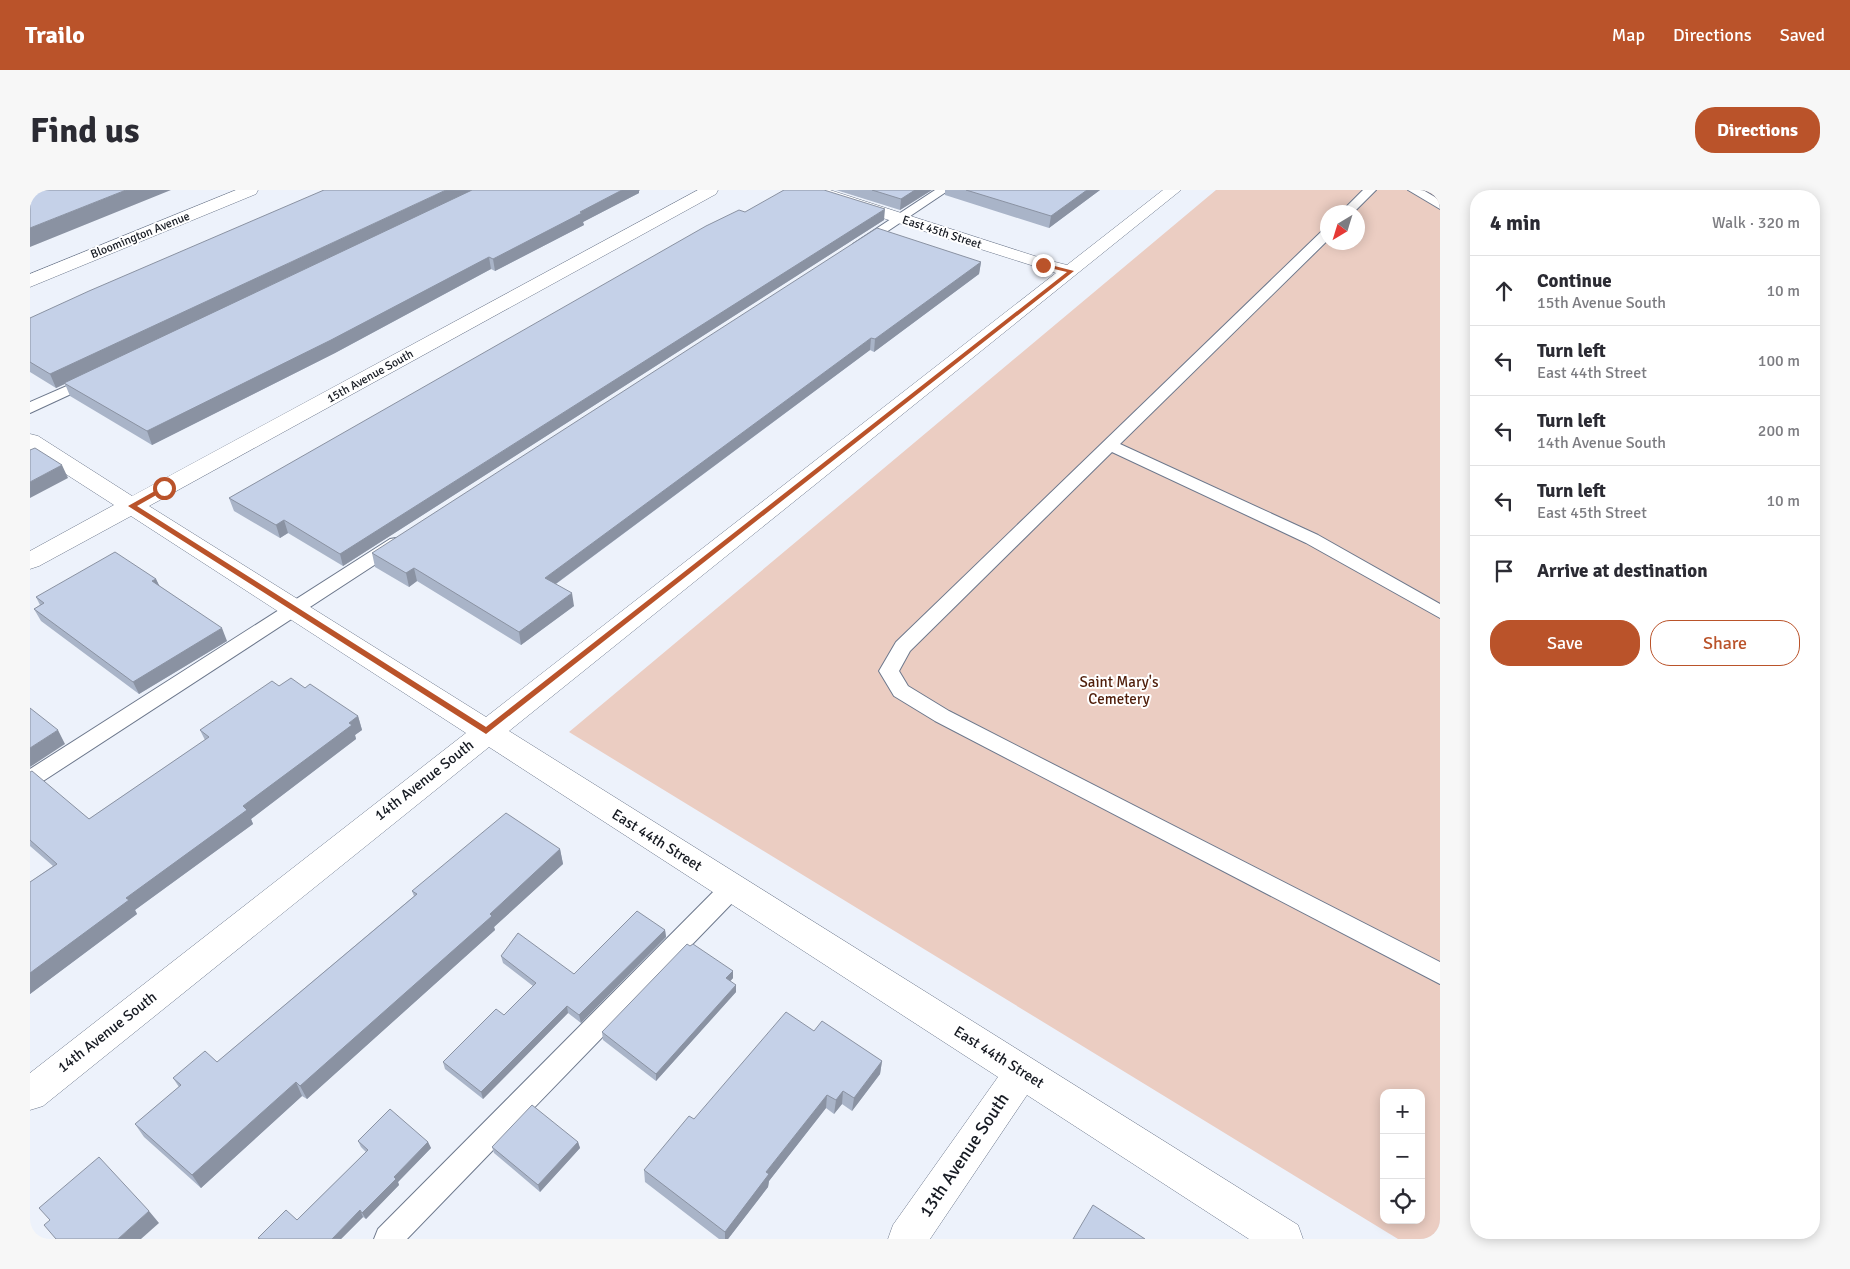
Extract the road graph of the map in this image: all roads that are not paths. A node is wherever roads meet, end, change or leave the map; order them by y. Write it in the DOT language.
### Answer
graph roads {
  1 [pos="250,190"];
  2 [pos="710,190"];
  3 [pos="813,190"];
  4 [pos="943,190"];
  5 [pos="1173,190"];
  6 [pos="1370,190"];
  7 [pos="1414,190"];
  8 [pos="1354,205"];
  9 [pos="1440,205"];
  10 [pos="900,218"];
  11 [pos="1320,240"];
  12 [pos="849,251"];
  13 [pos="1071,271"];
  14 [pos="30,280"];
  15 [pos="104,373"];
  16 [pos="30,408"];
  17 [pos="30,441"];
  18 [pos="1109,446"];
  19 [pos="132,506"];
  20 [pos="409,535"];
  21 [pos="30,561"];
  22 [pos="294,609"];
  23 [pos="1440,612"];
  24 [pos="486,731"];
  25 [pos="30,779"];
  26 [pos="732,888"];
  27 [pos="1440,974"];
  28 [pos="1022,1072"];
  29 [pos="30,1094"];
  30 [pos="388,1239"];
  31 [pos="907,1239"];
  32 [pos="1284,1239"];
  1 -- 14 [label="street, Bloomington Avenue"];
  2 -- 19 [label="street, 15th Avenue South"];
  3 -- 10 [label="street, East 45th Street"];
  4 -- 10 [label="lane"];
  5 -- 13 [label="street, 14th Avenue South"];
  6 -- 8 [label="lane"];
  7 -- 9 [label="lane"];
  10 -- 12 [label="lane"];
  10 -- 13 [label="street, East 45th Street"];
  11 -- 18 [label="lane"];
  13 -- 24 [label="street, 14th Avenue South"];
  15 -- 16 [label="lane"];
  17 -- 19 [label="street, East 44th Street"];
  18 -- 23 [label="lane"];
  18 -- 27 [label="lane"];
  19 -- 21 [label="street, 15th Avenue South"];
  19 -- 22 [label="street, East 44th Street"];
  20 -- 22 [label="lane"];
  22 -- 24 [label="street, East 44th Street"];
  22 -- 25 [label="lane"];
  24 -- 26 [label="street, East 44th Street"];
  24 -- 29 [label="street, 14th Avenue South"];
  26 -- 28 [label="street, East 44th Street"];
  26 -- 30 [label="lane"];
  28 -- 31 [label="street, 13th Avenue South"];
  28 -- 32 [label="street, East 44th Street"];
}
